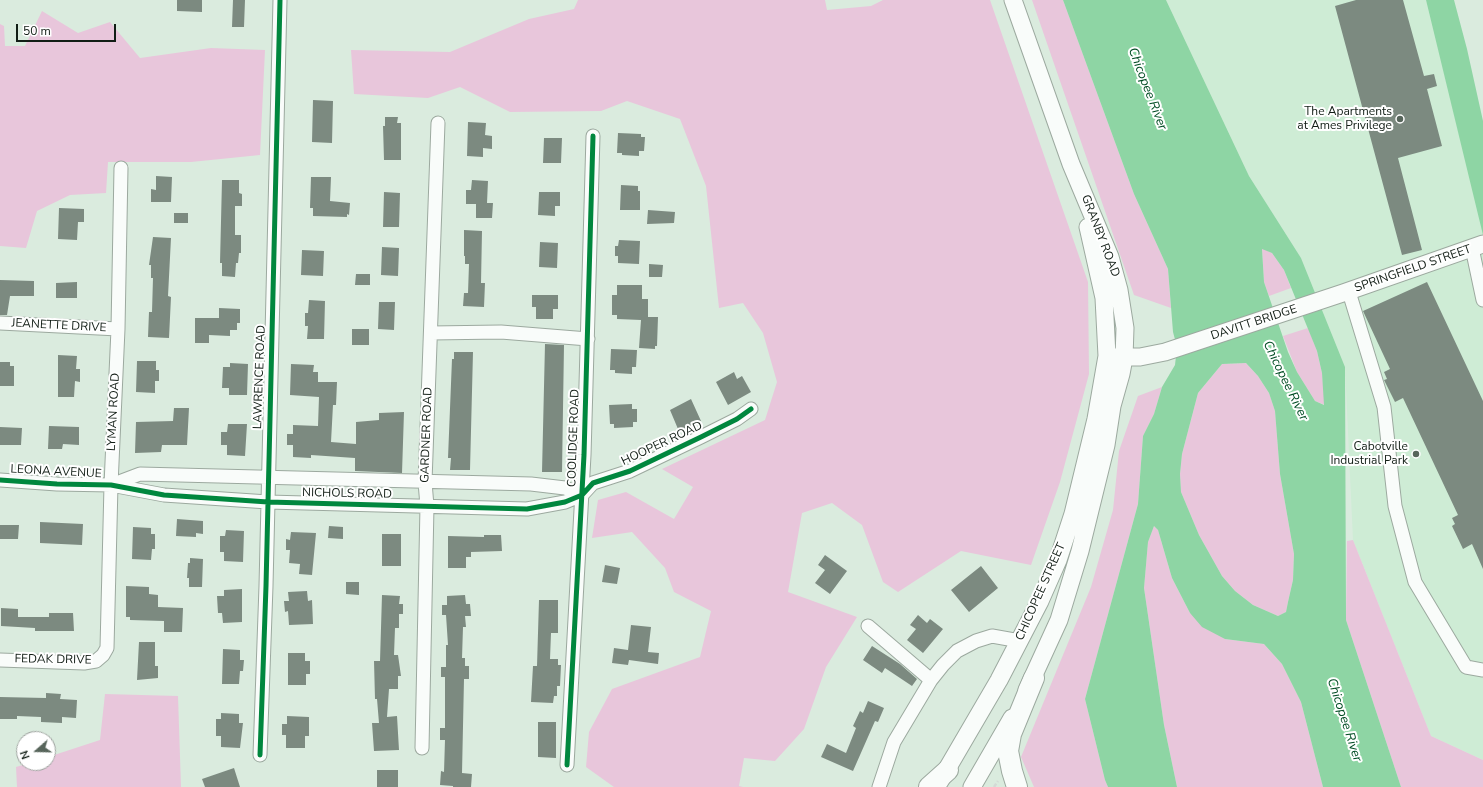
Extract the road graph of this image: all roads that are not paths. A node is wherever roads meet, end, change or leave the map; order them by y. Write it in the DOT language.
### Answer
graph roads {
  1 [pos="280,0"];
  2 [pos="1013,0"];
  3 [pos="438,123"];
  4 [pos="593,136"];
  5 [pos="1071,164"];
  6 [pos="121,168"];
  7 [pos="1478,246"];
  8 [pos="1346,292"];
  9 [pos="1483,300"];
  10 [pos="0,323"];
  11 [pos="118,329"];
  12 [pos="430,333"];
  13 [pos="588,339"];
  14 [pos="1107,356"];
  15 [pos="1124,358"];
  16 [pos="751,409"];
  17 [pos="268,477"];
  18 [pos="0,480"];
  19 [pos="425,482"];
  20 [pos="111,485"];
  21 [pos="582,495"];
  22 [pos="268,502"];
  23 [pos="427,506"];
  24 [pos="868,626"];
  25 [pos="1020,641"];
  26 [pos="103,655"];
  27 [pos="0,660"];
  28 [pos="1483,670"];
  29 [pos="1034,678"];
  30 [pos="931,680"];
  31 [pos="422,748"];
  32 [pos="260,755"];
  33 [pos="567,765"];
  34 [pos="948,770"];
  35 [pos="879,787"];
  36 [pos="929,787"];
  37 [pos="936,787"];
  38 [pos="972,787"];
  39 [pos="1017,787"];
  1 -- 17 [label="street, LAWRENCE ROAD"];
  2 -- 5 [label="main road, GRANBY ROAD"];
  3 -- 12 [label="street, GARDNER ROAD"];
  4 -- 13 [label="street, COOLIDGE ROAD"];
  5 -- 14 [label="main road, GRANBY ROAD"];
  5 -- 15 [label="main road, GRANBY ROAD"];
  6 -- 11 [label="street, LYMAN ROAD"];
  7 -- 8 [label="main road, SPRINGFIELD STREET"];
  7 -- 9 [label="street"];
  8 -- 15 [label="main road, DAVITT BRIDGE"];
  8 -- 28 [label="street"];
  10 -- 11 [label="street, JEANETTE DRIVE"];
  11 -- 20 [label="street, LYMAN ROAD"];
  12 -- 13 [label="street"];
  12 -- 19 [label="street, GARDNER ROAD"];
  13 -- 21 [label="street, COOLIDGE ROAD"];
  14 -- 15 [label="main road"];
  14 -- 25 [label="main road, CHICOPEE STREET"];
  15 -- 29 [label="main road, CHICOPEE STREET"];
  16 -- 21 [label="street, HOOPER ROAD"];
  17 -- 19 [label="street, NICHOLS ROAD"];
  17 -- 20 [label="street, NICHOLS ROAD"];
  17 -- 22 [label="street, LAWRENCE ROAD"];
  18 -- 20 [label="street, LEONA AVENUE"];
  19 -- 21 [label="street, NICHOLS ROAD"];
  19 -- 23 [label="street, GARDNER ROAD"];
  20 -- 22 [label="street, NICHOLS ROAD"];
  20 -- 26 [label="street, LYMAN ROAD"];
  21 -- 23 [label="street, NICHOLS ROAD"];
  21 -- 33 [label="street, COOLIDGE ROAD"];
  22 -- 23 [label="street, NICHOLS ROAD"];
  22 -- 32 [label="street, LAWRENCE ROAD"];
  23 -- 31 [label="street, GARDNER ROAD"];
  24 -- 30 [label="street"];
  25 -- 30 [label="street"];
  25 -- 34 [label="main road, CHICOPEE STREET"];
  26 -- 27 [label="street, FEDAK DRIVE"];
  29 -- 38 [label="main road, CHICOPEE STREET"];
  29 -- 39 [label="highway"];
  30 -- 35 [label="street"];
  34 -- 36 [label="highway"];
  34 -- 37 [label="main road, CHICOPEE STREET"];
}
